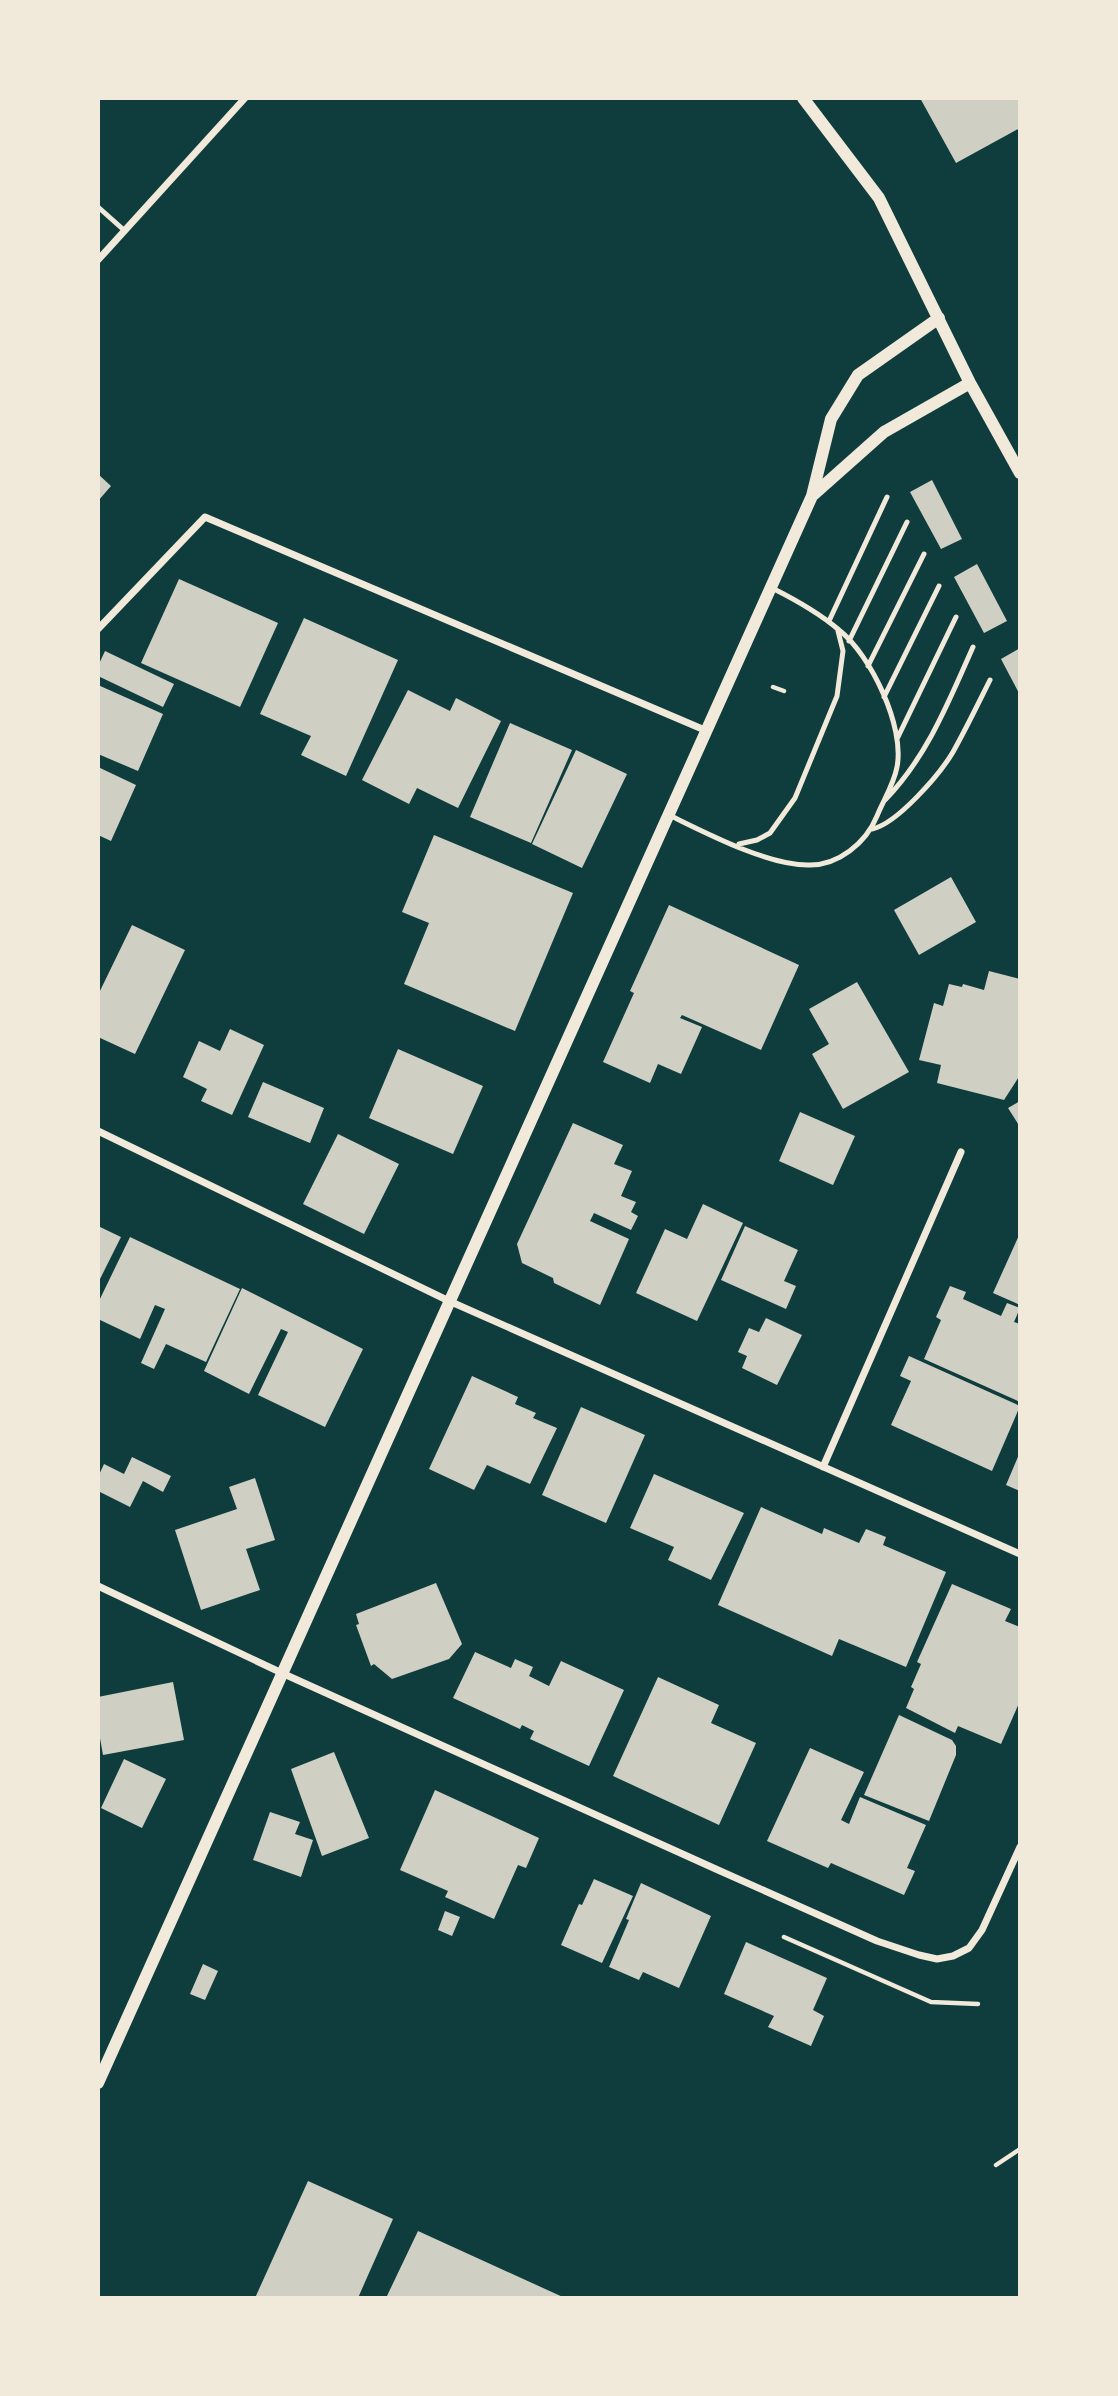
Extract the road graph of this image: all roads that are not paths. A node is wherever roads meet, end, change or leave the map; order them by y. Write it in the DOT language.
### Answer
graph roads {
  1 [pos="245,98"];
  2 [pos="803,98"];
  3 [pos="98,207"];
  4 [pos="125,231"];
  5 [pos="98,260"];
  6 [pos="939,318"];
  7 [pos="970,383"];
  8 [pos="1020,473"];
  9 [pos="812,496"];
  10 [pos="887,497"];
  11 [pos="907,522"];
  12 [pos="923,554"];
  13 [pos="939,586"];
  14 [pos="771,588"];
  15 [pos="956,617"];
  16 [pos="828,621"];
  17 [pos="98,628"];
  18 [pos="837,628"];
  19 [pos="849,641"];
  20 [pos="973,647"];
  21 [pos="868,666"];
  22 [pos="990,680"];
  23 [pos="884,697"];
  24 [pos="707,731"];
  25 [pos="897,739"];
  26 [pos="882,803"];
  27 [pos="669,815"];
  28 [pos="872,829"];
  29 [pos="736,845"];
  30 [pos="98,1131"];
  31 [pos="961,1152"];
  32 [pos="449,1301"];
  33 [pos="823,1467"];
  34 [pos="1020,1554"];
  35 [pos="98,1586"];
  36 [pos="284,1674"];
  37 [pos="1020,1847"];
  38 [pos="98,2083"];
  1 -- 4 [label="street"];
  2 -- 6 [label="street"];
  3 -- 4 [label="lane"];
  4 -- 5 [label="street"];
  6 -- 7 [label="street"];
  6 -- 9 [label="street"];
  7 -- 8 [label="street"];
  7 -- 9 [label="street"];
  9 -- 14 [label="street"];
  10 -- 16 [label="lane"];
  11 -- 19 [label="lane"];
  12 -- 21 [label="lane"];
  13 -- 23 [label="lane"];
  14 -- 16 [label="lane"];
  14 -- 24 [label="street"];
  15 -- 25 [label="lane"];
  16 -- 18 [label="lane"];
  17 -- 24 [label="street"];
  18 -- 19 [label="lane"];
  18 -- 29 [label="lane"];
  19 -- 21 [label="lane"];
  20 -- 26 [label="lane"];
  21 -- 23 [label="lane"];
  22 -- 28 [label="lane"];
  23 -- 25 [label="lane"];
  24 -- 27 [label="street"];
  25 -- 26 [label="lane"];
  26 -- 28 [label="lane"];
  27 -- 29 [label="lane"];
  27 -- 32 [label="street"];
  28 -- 29 [label="lane"];
  30 -- 32 [label="street"];
  31 -- 33 [label="street"];
  32 -- 33 [label="street"];
  32 -- 36 [label="street"];
  33 -- 34 [label="street"];
  35 -- 36 [label="street"];
  36 -- 37 [label="street"];
  36 -- 38 [label="street"];
}
